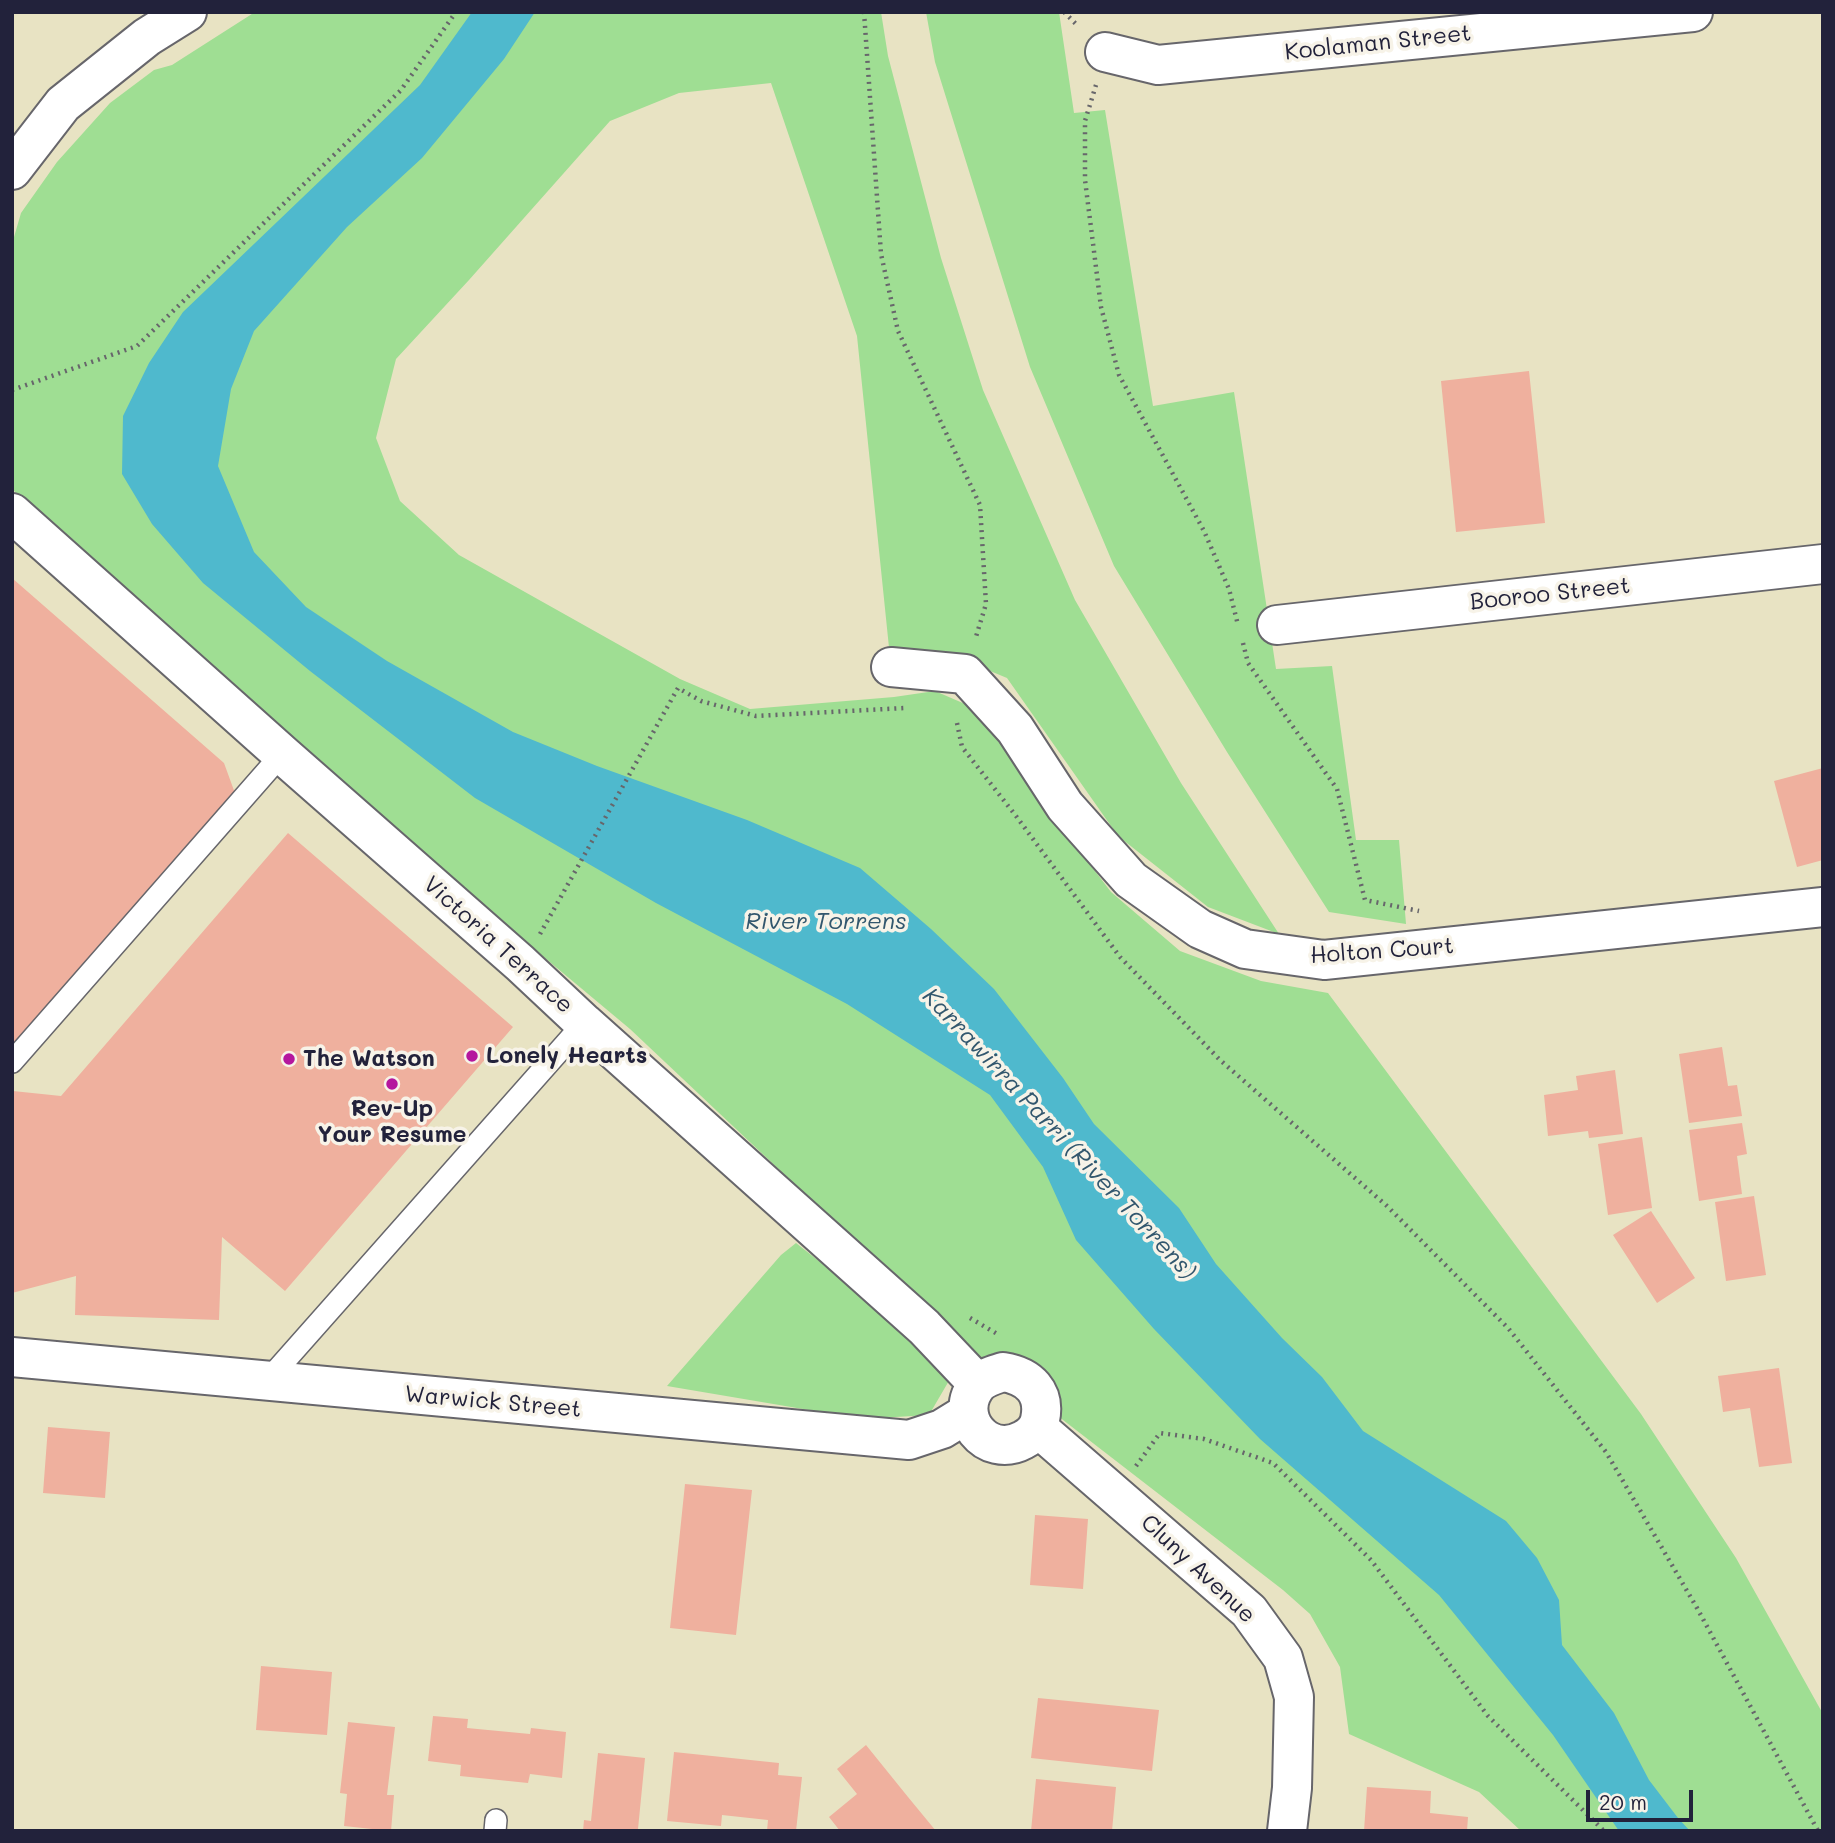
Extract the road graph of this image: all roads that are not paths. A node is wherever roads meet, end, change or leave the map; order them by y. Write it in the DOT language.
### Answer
graph roads {
  1 [pos="187,12"];
  2 [pos="1693,12"];
  3 [pos="1105,52"];
  4 [pos="12,170"];
  5 [pos="12,513"];
  6 [pos="1823,564"];
  7 [pos="1277,625"];
  8 [pos="891,667"];
  9 [pos="282,754"];
  10 [pos="1823,907"];
  11 [pos="584,1023"];
  12 [pos="12,1062"];
  13 [pos="12,1357"];
  14 [pos="267,1381"];
  15 [pos="973,1398"];
  16 [pos="1038,1428"];
  17 [pos="1287,1831"];
  1 -- 4 [label="street"];
  2 -- 3 [label="street, Koolaman Street"];
  5 -- 9 [label="street, Victoria Terrace"];
  6 -- 7 [label="street, Booroo Street"];
  8 -- 10 [label="street, Holton Court"];
  9 -- 11 [label="street, Victoria Terrace"];
  9 -- 12 [label="lane"];
  11 -- 14 [label="lane"];
  11 -- 15 [label="street, Victoria Terrace"];
  13 -- 14 [label="street, Warwick Street"];
  14 -- 15 [label="street, Warwick Street"];
  15 -- 16 [label="street"];
  15 -- 16 [label="street"];
  16 -- 17 [label="street, Cluny Avenue"];
}
